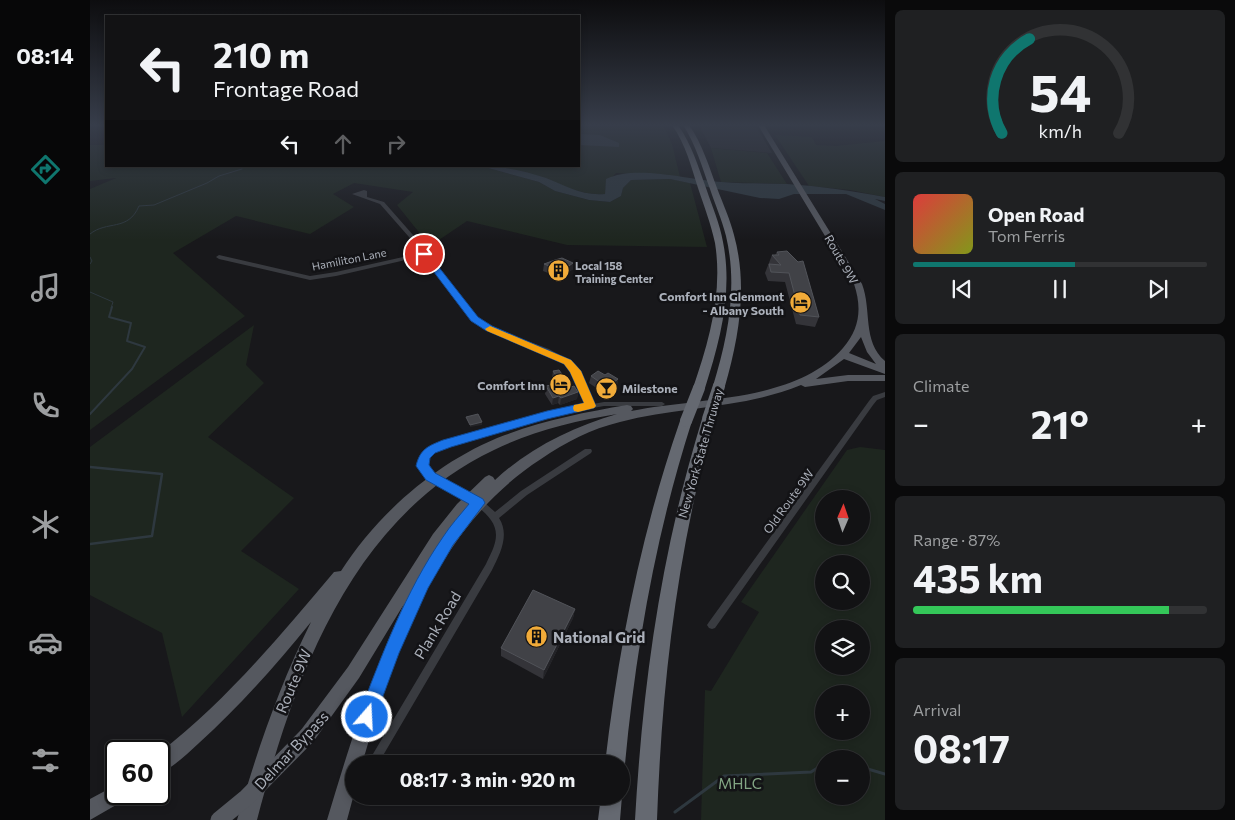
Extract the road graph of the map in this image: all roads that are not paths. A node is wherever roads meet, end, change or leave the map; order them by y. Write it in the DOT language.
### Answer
graph roads {
  1 [pos="694,163"];
  2 [pos="705,163"];
  3 [pos="784,163"];
  4 [pos="365,196"];
  5 [pos="424,254"];
  6 [pos="219,257"];
  7 [pos="862,322"];
  8 [pos="844,354"];
  9 [pos="885,366"];
  10 [pos="885,371"];
  11 [pos="885,378"];
  12 [pos="788,387"];
  13 [pos="885,394"];
  14 [pos="699,403"];
  15 [pos="662,404"];
  16 [pos="590,406"];
  17 [pos="588,451"];
  18 [pos="434,479"];
  19 [pos="474,501"];
  20 [pos="495,517"];
  21 [pos="363,552"];
  22 [pos="712,625"];
  23 [pos="170,755"];
  24 [pos="377,755"];
  25 [pos="616,755"];
  26 [pos="105,801"];
  27 [pos="348,805"];
  28 [pos="611,805"];
  29 [pos="90,810"];
  30 [pos="219,820"];
  31 [pos="247,820"];
  32 [pos="339,820"];
  33 [pos="609,820"];
  34 [pos="646,820"];
  1 -- 25 [label="highway, New York State Thruway, bridge"];
  2 -- 34 [label="highway, New York State Thruway, bridge"];
  3 -- 7 [label="main road, Route 9W"];
  4 -- 5 [label="street"];
  5 -- 6 [label="street, Hamiliton Lane"];
  5 -- 16 [label="street"];
  7 -- 8 [label="main road, Route 9W"];
  7 -- 9 [label="main road"];
  8 -- 10 [label="main road"];
  8 -- 12 [label="main road, Route 9W"];
  11 -- 12 [label="main road"];
  12 -- 14 [label="main road, Route 9W"];
  13 -- 22 [label="street, Old Route 9W"];
  14 -- 15 [label="main road"];
  14 -- 19 [label="main road"];
  15 -- 16 [label="street"];
  15 -- 18 [label="main road"];
  16 -- 18 [label="street"];
  17 -- 20 [label="street"];
  18 -- 19 [label="street"];
  18 -- 21 [label="main road"];
  19 -- 20 [label="street"];
  19 -- 30 [label="main road, Delmar Bypass, bridge"];
  19 -- 32 [label="main road"];
  20 -- 24 [label="street, Plank Road"];
  21 -- 23 [label="main road"];
  21 -- 31 [label="main road, Route 9W"];
  26 -- 29 [label="main road"];
  27 -- 32 [label="street"];
  28 -- 33 [label="highway"];
}
